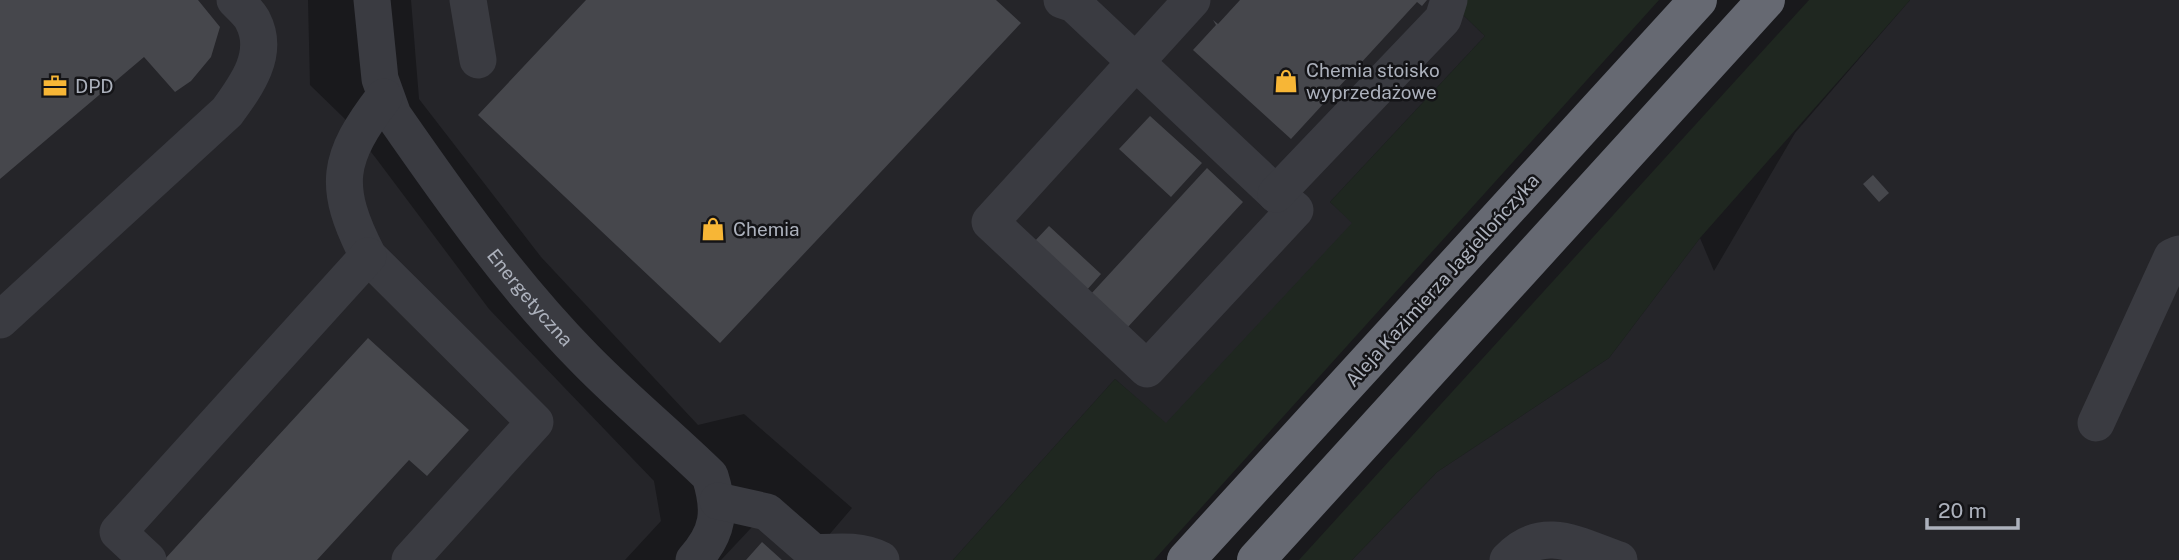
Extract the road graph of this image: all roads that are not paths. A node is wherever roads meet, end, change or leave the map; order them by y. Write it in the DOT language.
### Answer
graph roads {
  1 [pos="235,0"];
  2 [pos="372,0"];
  3 [pos="468,0"];
  4 [pos="1062,0"];
  5 [pos="1192,0"];
  6 [pos="1449,0"];
  7 [pos="1698,0"];
  8 [pos="1766,0"];
  9 [pos="478,60"];
  10 [pos="1135,62"];
  11 [pos="384,97"];
  12 [pos="1276,194"];
  13 [pos="2179,254"];
  14 [pos="368,256"];
  15 [pos="0,320"];
  16 [pos="2096,423"];
  17 [pos="718,501"];
  18 [pos="148,560"];
  19 [pos="410,560"];
  20 [pos="694,560"];
  21 [pos="881,560"];
  22 [pos="1186,560"];
  23 [pos="1256,560"];
  24 [pos="1508,560"];
  25 [pos="1619,560"];
  1 -- 15 [label="street"];
  2 -- 11 [label="street, Energetyczna"];
  3 -- 9 [label="street"];
  4 -- 10 [label="street"];
  5 -- 10 [label="street"];
  6 -- 12 [label="street"];
  7 -- 22 [label="highway, Aleja Kazimierza Jagiellończyka"];
  8 -- 23 [label="highway"];
  10 -- 12 [label="street"];
  10 -- 12 [label="street"];
  11 -- 14 [label="street"];
  11 -- 17 [label="street, Energetyczna"];
  13 -- 16 [label="street"];
  14 -- 18 [label="street"];
  14 -- 19 [label="street"];
  17 -- 20 [label="street"];
  17 -- 21 [label="street"];
  24 -- 25 [label="street"];
}
